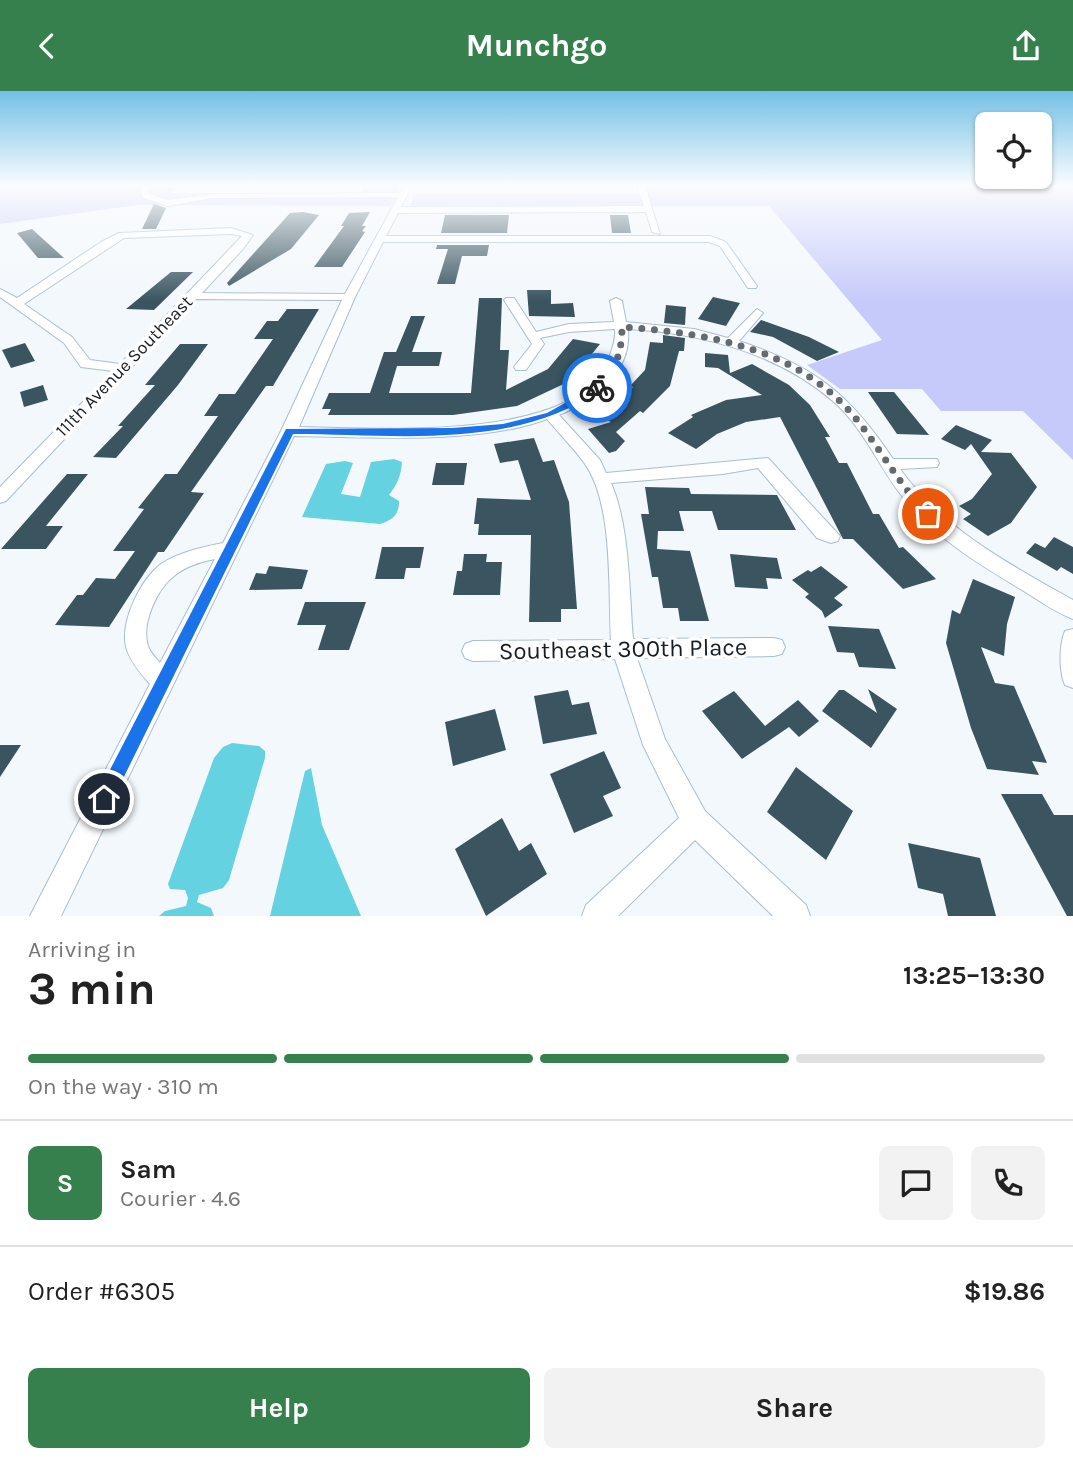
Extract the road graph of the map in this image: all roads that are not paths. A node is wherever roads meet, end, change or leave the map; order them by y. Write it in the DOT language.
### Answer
graph roads {
  1 [pos="388,224"];
  2 [pos="654,224"];
  3 [pos="657,232"];
  4 [pos="381,239"];
  5 [pos="752,286"];
  6 [pos="0,292"];
  7 [pos="191,296"];
  8 [pos="349,297"];
  9 [pos="510,300"];
  10 [pos="19,302"];
  11 [pos="616,302"];
  12 [pos="757,313"];
  13 [pos="622,327"];
  14 [pos="533,336"];
  15 [pos="731,342"];
  16 [pos="521,367"];
  17 [pos="122,368"];
  18 [pos="551,415"];
  19 [pos="289,431"];
  20 [pos="932,463"];
  21 [pos="887,464"];
  22 [pos="602,479"];
  23 [pos="0,497"];
  24 [pos="831,536"];
  25 [pos="231,548"];
  26 [pos="1073,610"];
  27 [pos="1073,638"];
  28 [pos="774,647"];
  29 [pos="623,650"];
  30 [pos="472,651"];
  31 [pos="1073,678"];
  32 [pos="163,682"];
  33 [pos="695,821"];
  34 [pos="45,916"];
  35 [pos="597,916"];
  36 [pos="796,916"];
  1 -- 4 [label="street"];
  2 -- 3 [label="street"];
  4 -- 5 [label="street"];
  4 -- 8 [label="street"];
  6 -- 10 [label="street"];
  7 -- 8 [label="street"];
  7 -- 10 [label="street, 111th Avenue Southeast"];
  7 -- 17 [label="street, 111th Avenue Southeast"];
  8 -- 19 [label="street"];
  9 -- 14 [label="street"];
  10 -- 17 [label="street"];
  11 -- 13 [label="street"];
  12 -- 15 [label="street"];
  13 -- 14 [label="street"];
  13 -- 15 [label="street"];
  13 -- 18 [label="street"];
  14 -- 16 [label="street"];
  15 -- 21 [label="street"];
  17 -- 23 [label="street, 111th Avenue Southeast"];
  18 -- 19 [label="street"];
  18 -- 22 [label="street"];
  19 -- 25 [label="street"];
  20 -- 21 [label="street"];
  21 -- 26 [label="street"];
  22 -- 24 [label="street"];
  22 -- 29 [label="street"];
  25 -- 32 [label="street"];
  25 -- 32 [label="street"];
  27 -- 31 [label="street"];
  28 -- 29 [label="street, Southeast 300th Place"];
  29 -- 30 [label="street, Southeast 300th Place"];
  29 -- 33 [label="street"];
  32 -- 34 [label="street"];
  33 -- 35 [label="street"];
  33 -- 36 [label="street"];
}
